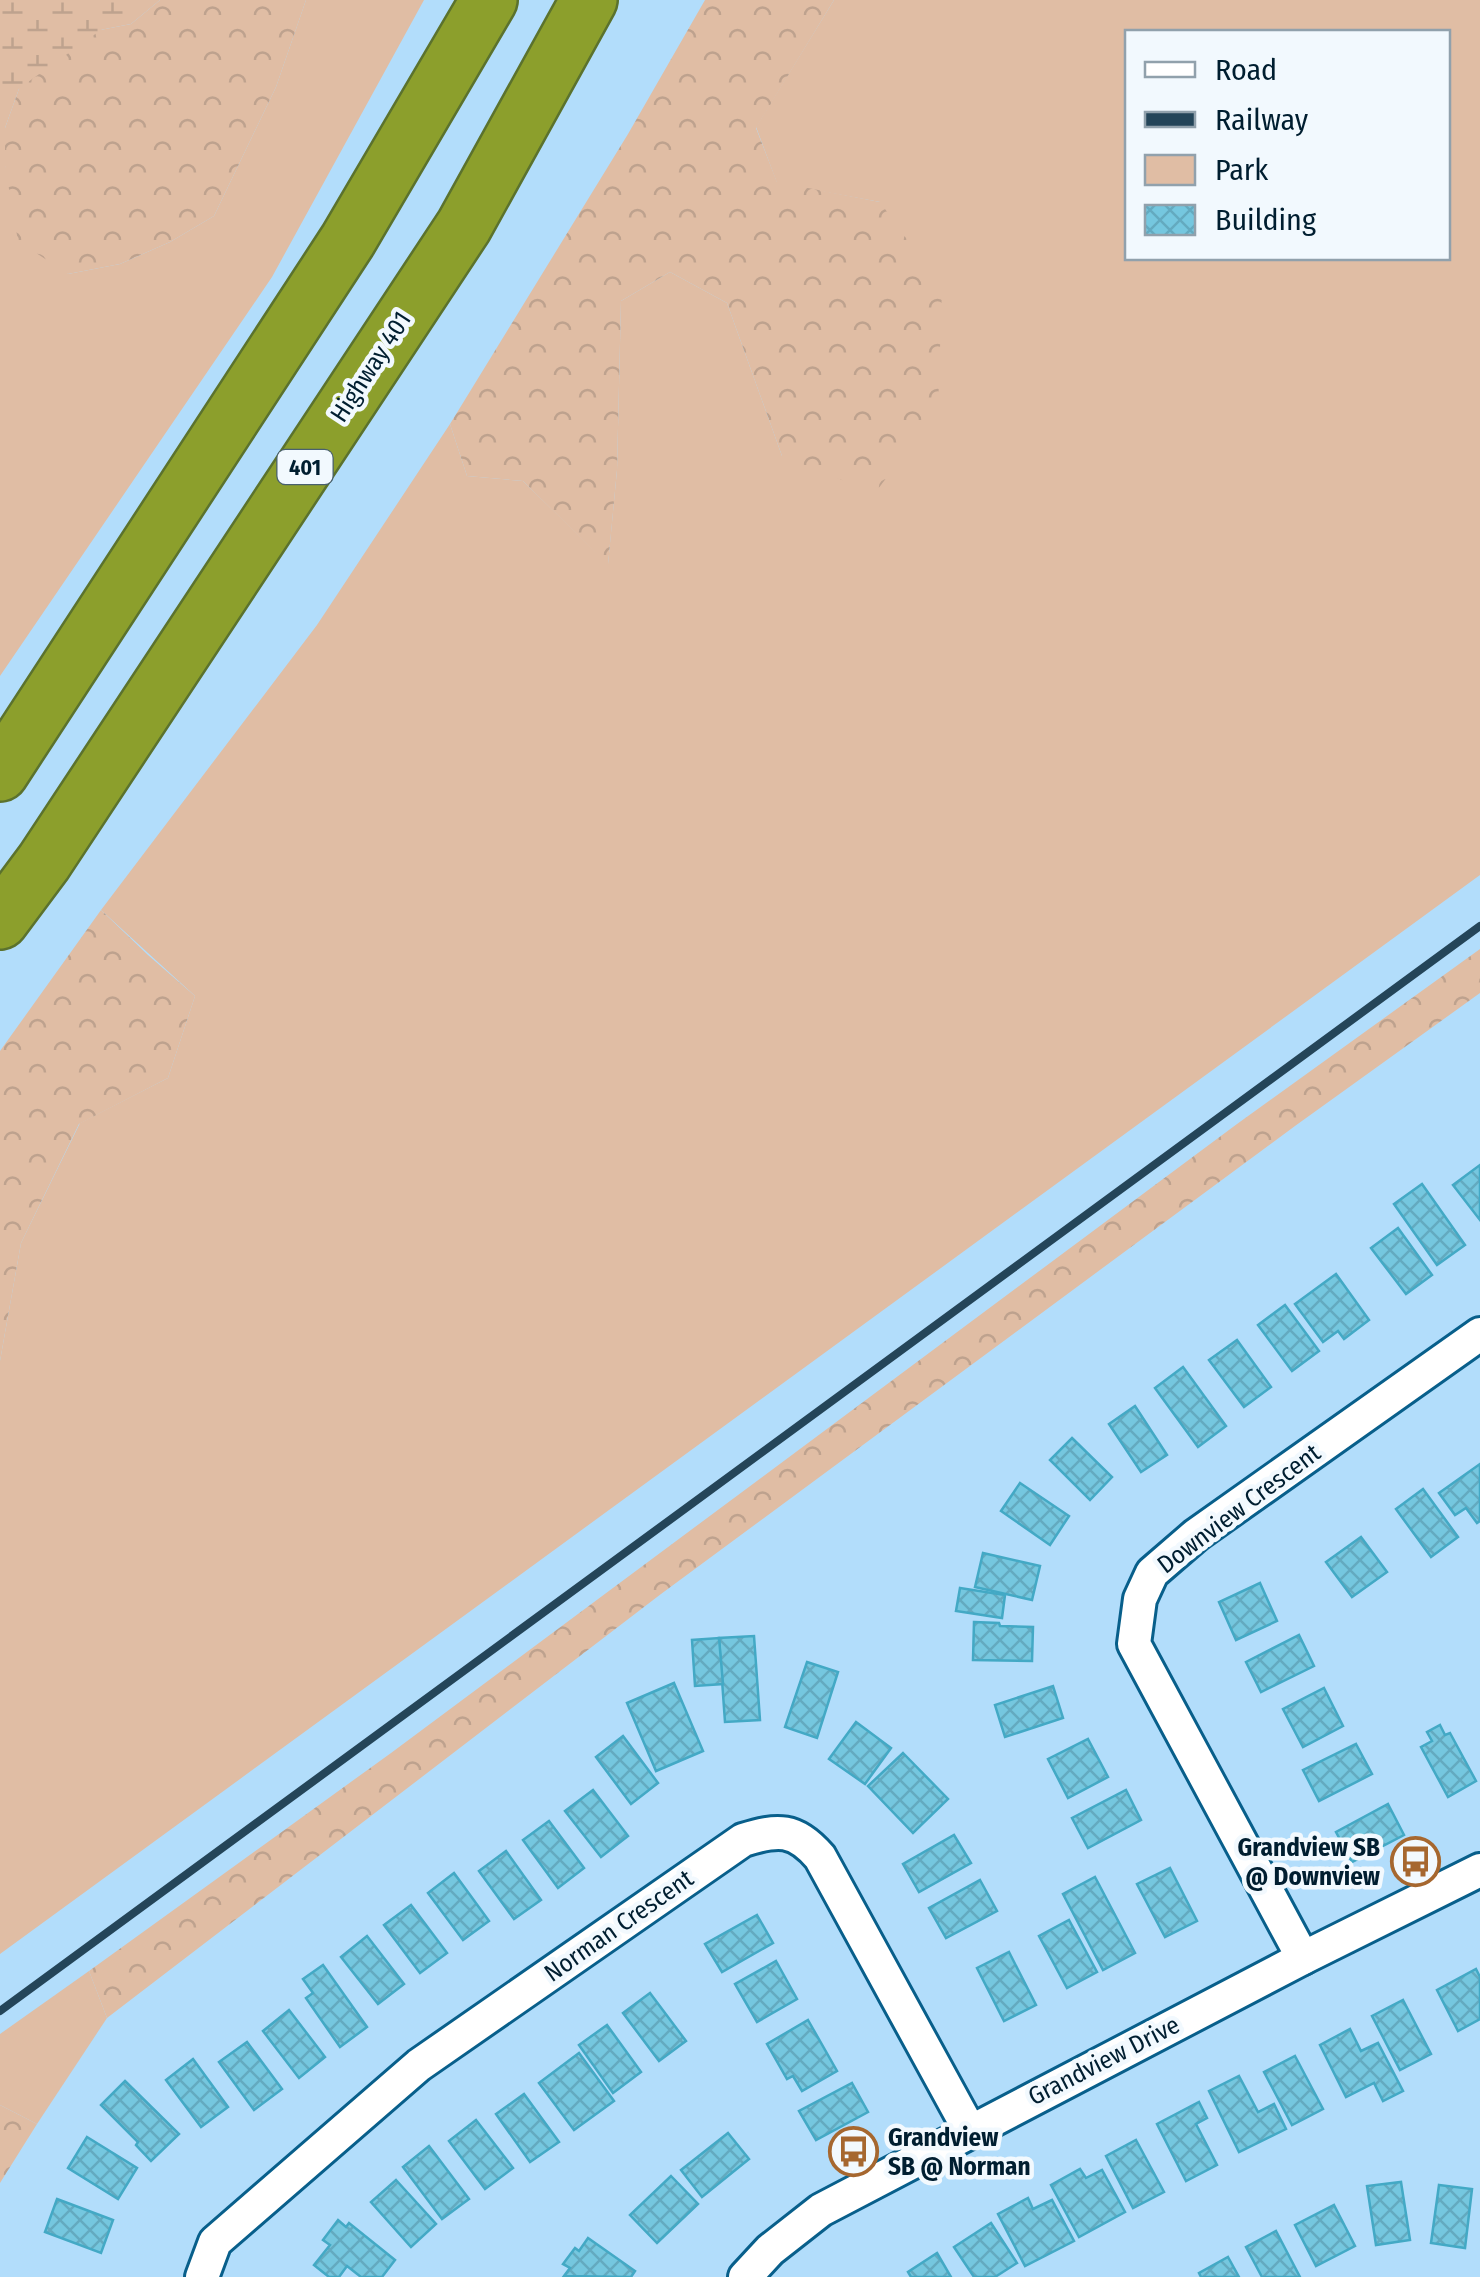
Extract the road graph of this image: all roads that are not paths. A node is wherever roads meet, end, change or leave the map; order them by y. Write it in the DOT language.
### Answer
graph roads {
  1 [pos="490,0"];
  2 [pos="590,0"];
  3 [pos="0,773"];
  4 [pos="0,921"];
  5 [pos="1480,1334"];
  6 [pos="1480,1870"];
  7 [pos="1302,1958"];
  8 [pos="970,2131"];
  9 [pos="202,2277"];
  10 [pos="745,2277"];
  1 -- 3 [label="highway"];
  2 -- 4 [label="highway, Highway 401 / 401"];
  5 -- 7 [label="street, Downview Crescent"];
  6 -- 7 [label="street, Grandview Drive"];
  7 -- 8 [label="street, Grandview Drive"];
  8 -- 9 [label="street, Norman Crescent"];
  8 -- 10 [label="street, Grandview Drive"];
}
